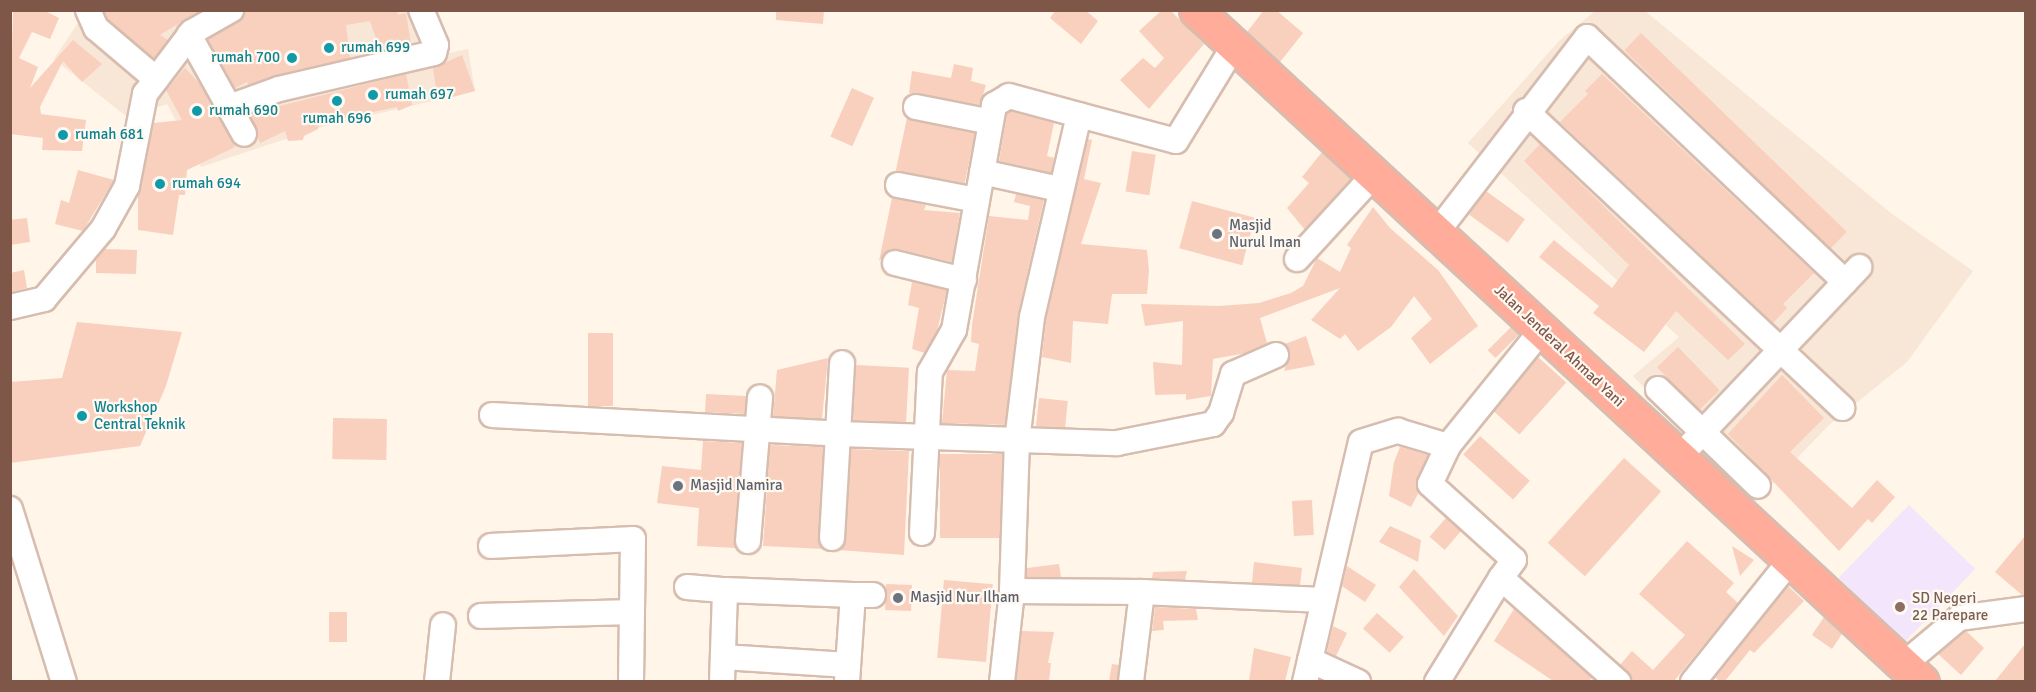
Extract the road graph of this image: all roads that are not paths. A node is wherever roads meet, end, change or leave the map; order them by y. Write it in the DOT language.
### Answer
graph roads {
  1 [pos="88,10"];
  2 [pos="231,10"];
  3 [pos="421,10"];
  4 [pos="1196,10"];
  5 [pos="189,35"];
  6 [pos="1234,46"];
  7 [pos="156,79"];
  8 [pos="229,107"];
  9 [pos="916,107"];
  10 [pos="1526,111"];
  11 [pos="1079,115"];
  12 [pos="991,122"];
  13 [pos="244,134"];
  14 [pos="982,172"];
  15 [pos="1375,174"];
  16 [pos="898,185"];
  17 [pos="1059,189"];
  18 [pos="977,200"];
  19 [pos="1437,232"];
  20 [pos="1297,258"];
  21 [pos="895,263"];
  22 [pos="964,279"];
  23 [pos="10,308"];
  24 [pos="1541,331"];
  25 [pos="1781,350"];
  26 [pos="1276,355"];
  27 [pos="842,363"];
  28 [pos="1658,389"];
  29 [pos="760,398"];
  30 [pos="1842,408"];
  31 [pos="492,415"];
  32 [pos="757,431"];
  33 [pos="1704,431"];
  34 [pos="839,434"];
  35 [pos="924,438"];
  36 [pos="1017,441"];
  37 [pos="1448,446"];
  38 [pos="1679,457"];
  39 [pos="1758,486"];
  40 [pos="10,509"];
  41 [pos="922,533"];
  42 [pos="832,538"];
  43 [pos="748,541"];
  44 [pos="491,546"];
  45 [pos="16,556"];
  46 [pos="1790,561"];
  47 [pos="1501,578"];
  48 [pos="687,588"];
  49 [pos="725,590"];
  50 [pos="1012,591"];
  51 [pos="1142,592"];
  52 [pos="1323,600"];
  53 [pos="2025,609"];
  54 [pos="632,612"];
  55 [pos="481,616"];
  56 [pos="443,625"];
  57 [pos="723,657"];
  58 [pos="1307,671"];
  59 [pos="847,673"];
  60 [pos="1912,673"];
  61 [pos="64,681"];
  62 [pos="437,681"];
  63 [pos="631,681"];
  64 [pos="722,681"];
  65 [pos="1002,681"];
  66 [pos="1131,681"];
  67 [pos="1358,681"];
  68 [pos="1437,681"];
  69 [pos="1618,681"];
  70 [pos="1693,681"];
  1 -- 7 [label="street"];
  2 -- 5 [label="street"];
  3 -- 8 [label="street"];
  4 -- 6 [label="highway, Jalan Jenderal Ahmad Yani"];
  5 -- 7 [label="street"];
  5 -- 8 [label="street"];
  6 -- 11 [label="street"];
  6 -- 15 [label="highway, Jalan Jenderal Ahmad Yani"];
  7 -- 23 [label="street"];
  8 -- 13 [label="street"];
  9 -- 12 [label="street"];
  10 -- 19 [label="street"];
  10 -- 25 [label="street"];
  10 -- 25 [label="street"];
  11 -- 12 [label="street"];
  11 -- 17 [label="street"];
  12 -- 14 [label="street"];
  14 -- 17 [label="street"];
  14 -- 18 [label="street"];
  15 -- 19 [label="highway, Jalan Jenderal Ahmad Yani"];
  15 -- 20 [label="street"];
  16 -- 18 [label="street"];
  17 -- 36 [label="street"];
  18 -- 22 [label="street"];
  19 -- 24 [label="highway, Jalan Jenderal Ahmad Yani"];
  21 -- 22 [label="street"];
  22 -- 35 [label="street"];
  24 -- 37 [label="street"];
  24 -- 38 [label="highway, Jalan Jenderal Ahmad Yani"];
  25 -- 30 [label="street"];
  25 -- 33 [label="street"];
  26 -- 36 [label="street"];
  27 -- 34 [label="street"];
  28 -- 33 [label="street"];
  29 -- 32 [label="street"];
  31 -- 32 [label="street"];
  32 -- 34 [label="street"];
  32 -- 43 [label="street"];
  33 -- 38 [label="street"];
  33 -- 39 [label="street"];
  34 -- 35 [label="street"];
  34 -- 42 [label="street"];
  35 -- 36 [label="street"];
  35 -- 41 [label="street"];
  36 -- 50 [label="street"];
  37 -- 47 [label="street"];
  37 -- 52 [label="street"];
  38 -- 46 [label="highway, Jalan Jenderal Ahmad Yani"];
  40 -- 45 [label="street"];
  44 -- 54 [label="street"];
  45 -- 61 [label="street"];
  46 -- 60 [label="highway, Jalan Jenderal Ahmad Yani"];
  46 -- 70 [label="street"];
  47 -- 68 [label="street"];
  47 -- 69 [label="street"];
  48 -- 49 [label="street"];
  49 -- 57 [label="street"];
  49 -- 59 [label="street"];
  50 -- 51 [label="street"];
  50 -- 65 [label="street"];
  51 -- 52 [label="street"];
  51 -- 66 [label="street"];
  52 -- 58 [label="street"];
  53 -- 60 [label="street"];
  54 -- 55 [label="street"];
  54 -- 63 [label="street"];
  56 -- 62 [label="street"];
  57 -- 59 [label="street"];
  57 -- 64 [label="street"];
  58 -- 67 [label="street"];
}
